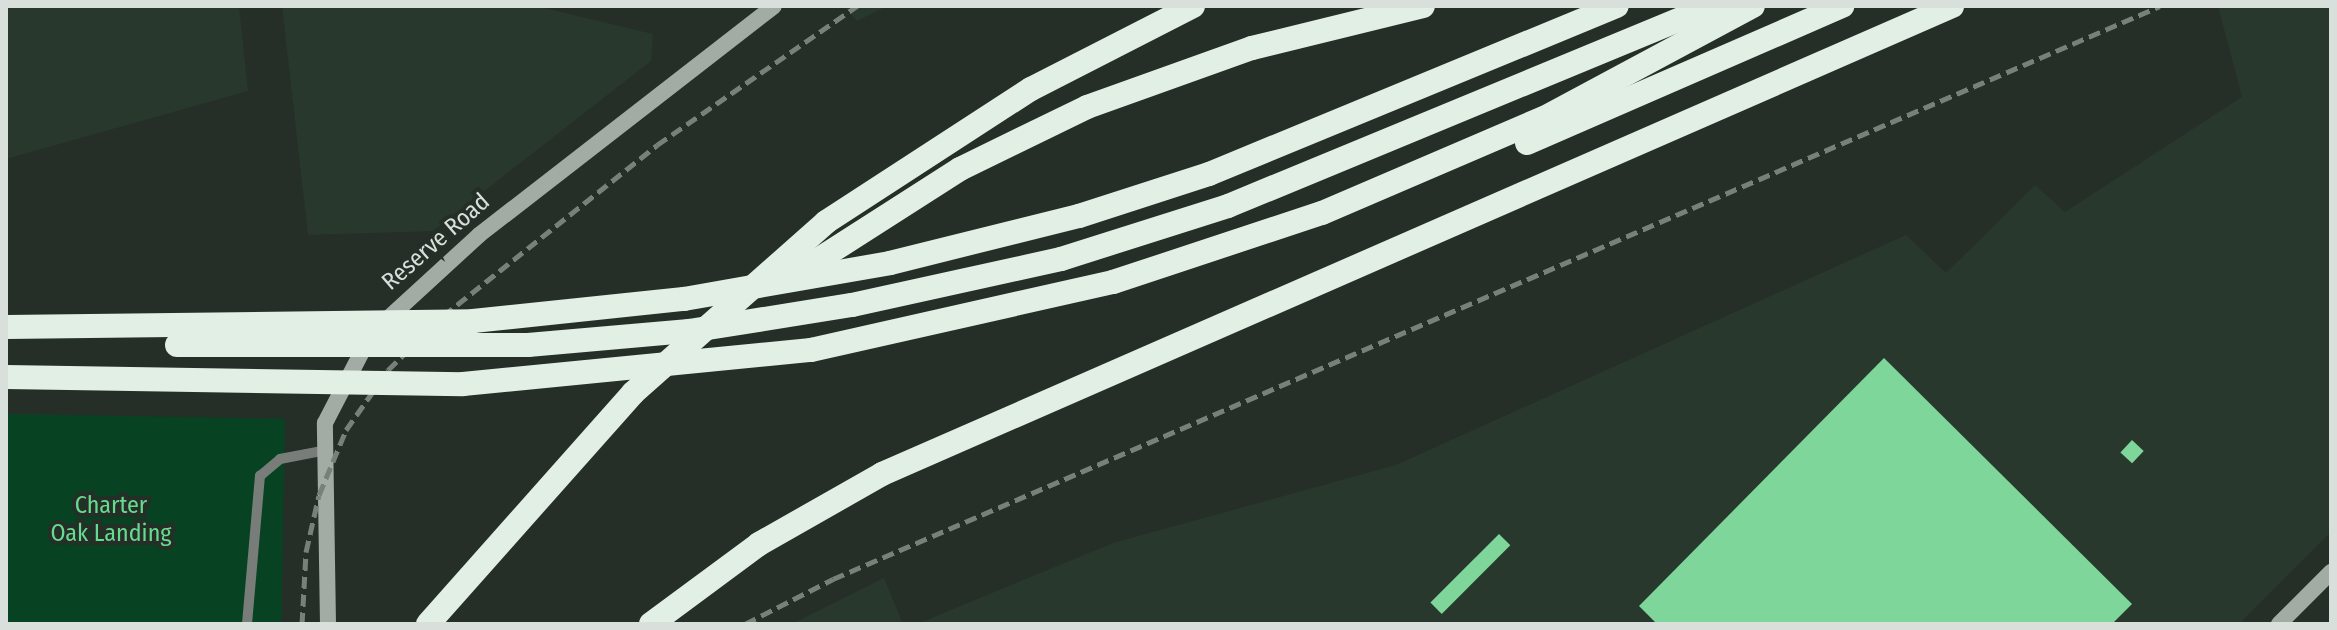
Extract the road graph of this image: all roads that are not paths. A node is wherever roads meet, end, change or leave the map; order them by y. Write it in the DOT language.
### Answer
graph roads {
  1 [pos="774,6"];
  2 [pos="1193,6"];
  3 [pos="1423,6"];
  4 [pos="1617,6"];
  5 [pos="1712,6"];
  6 [pos="1753,6"];
  7 [pos="1842,6"];
  8 [pos="1952,6"];
  9 [pos="1113,282"];
  10 [pos="737,298"];
  11 [pos="6,327"];
  12 [pos="6,339"];
  13 [pos="6,377"];
  14 [pos="322,451"];
  15 [pos="2331,572"];
  16 [pos="247,624"];
  17 [pos="328,624"];
  18 [pos="428,624"];
  19 [pos="651,624"];
  20 [pos="2279,624"];
  1 -- 14 [label="street, Reserve Road"];
  2 -- 10 [label="highway, bridge"];
  3 -- 10 [label="highway, bridge"];
  4 -- 11 [label="highway, bridge"];
  5 -- 12 [label="highway, bridge"];
  6 -- 9 [label="highway"];
  7 -- 9 [label="highway"];
  8 -- 19 [label="highway"];
  9 -- 13 [label="highway, bridge"];
  10 -- 18 [label="highway, bridge"];
  14 -- 16 [label="lane"];
  14 -- 17 [label="street, Reserve Road"];
  15 -- 20 [label="street"];
}
